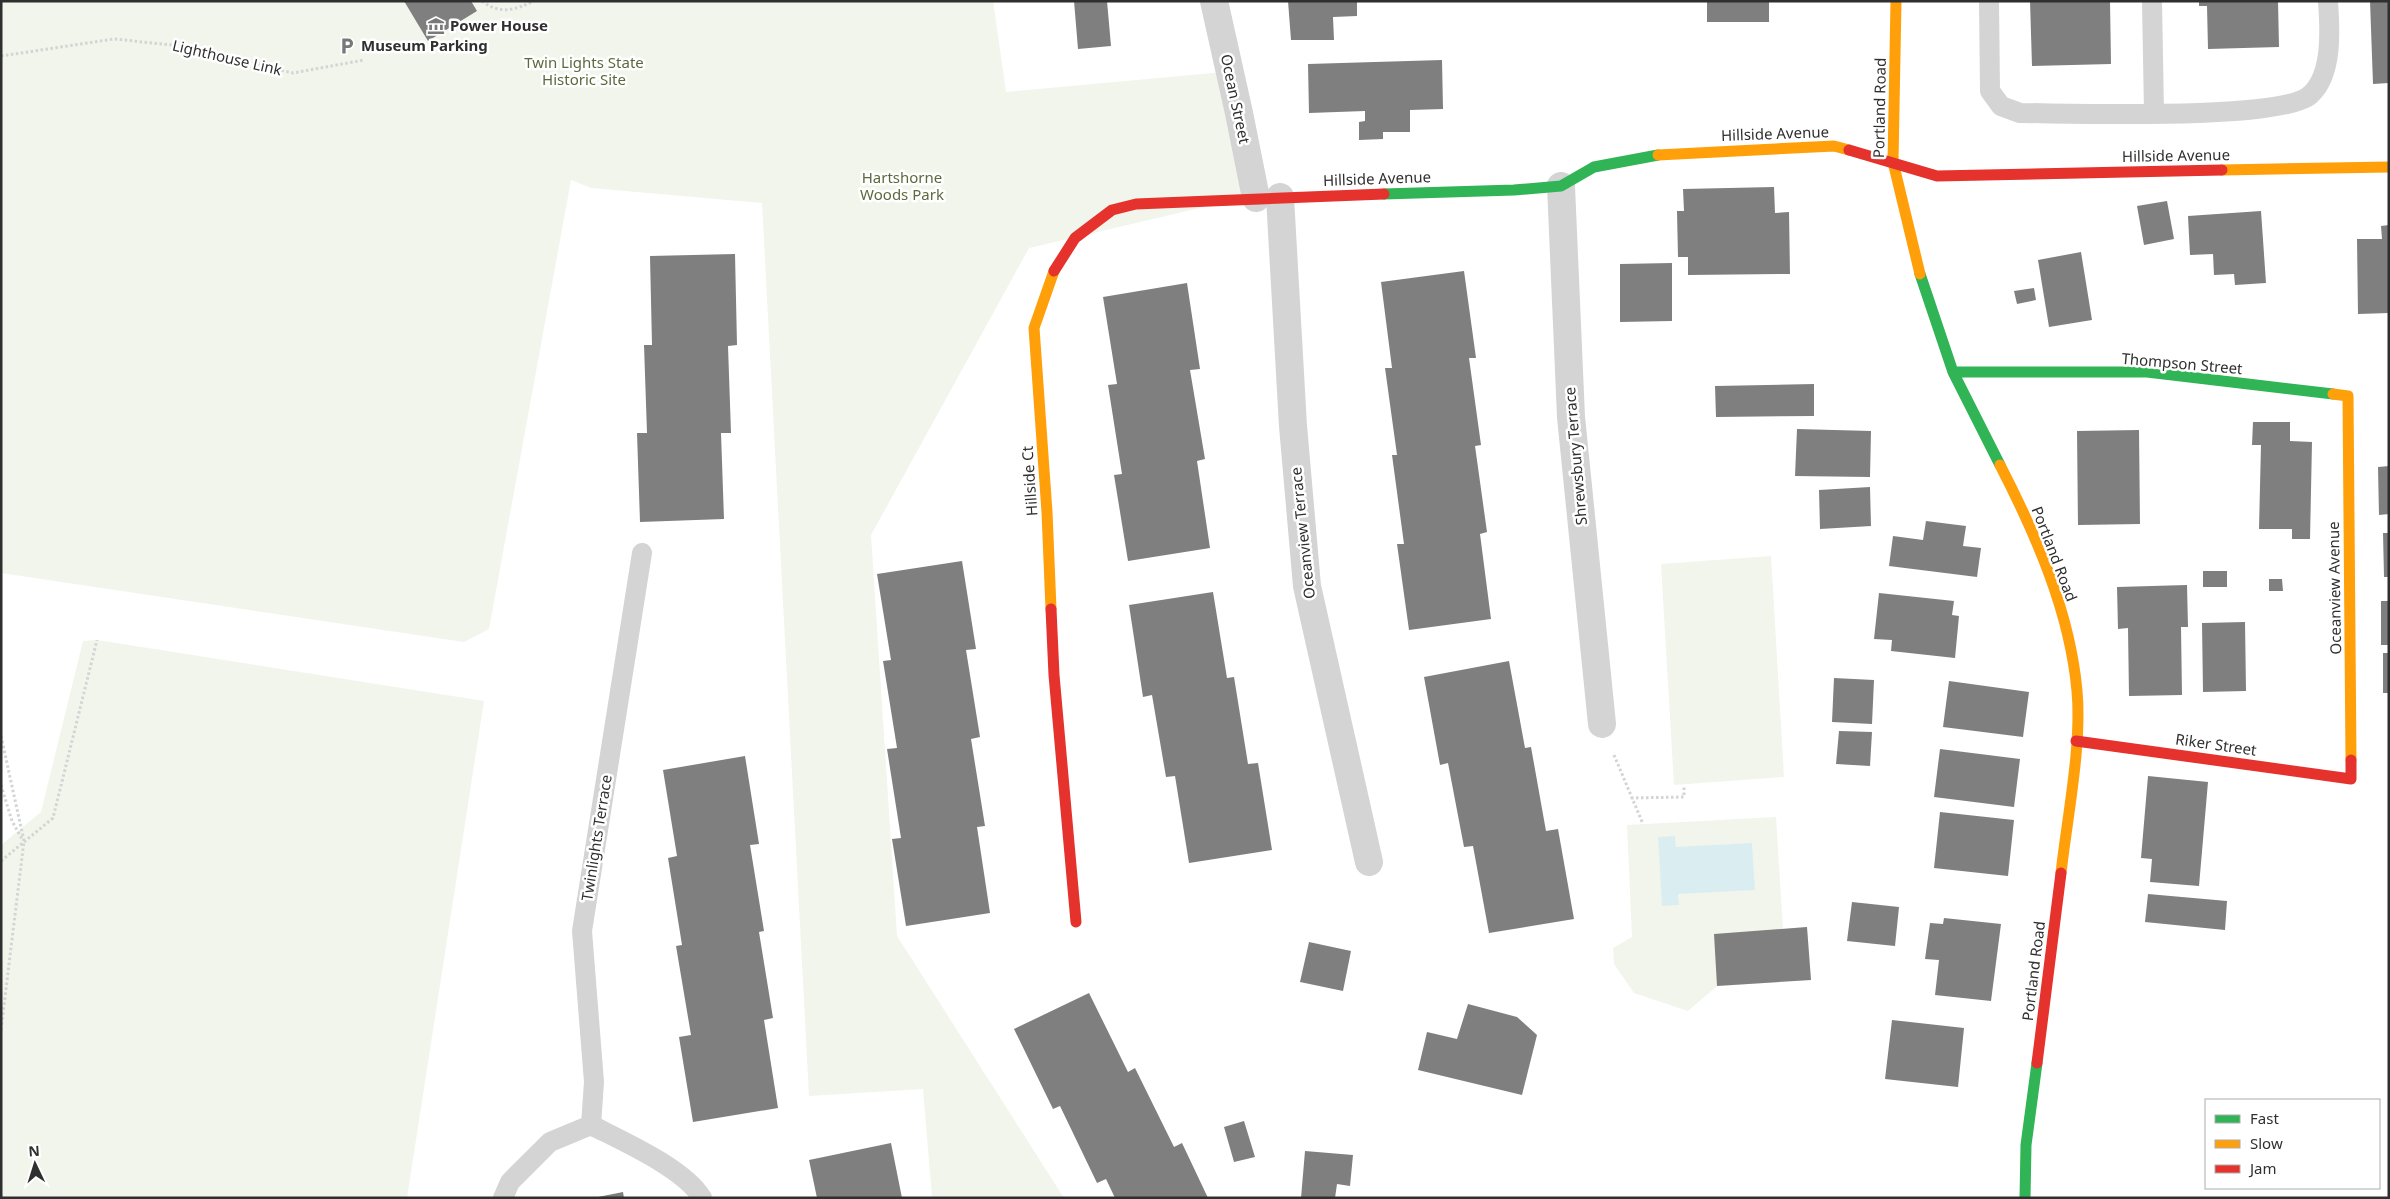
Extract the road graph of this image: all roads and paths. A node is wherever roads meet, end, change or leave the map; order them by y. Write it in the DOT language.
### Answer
graph roads {
  1 [pos="482,1"];
  2 [pos="534,1"];
  3 [pos="1214,1"];
  4 [pos="1896,1"];
  5 [pos="1989,1"];
  6 [pos="2152,1"];
  7 [pos="2328,1"];
  8 [pos="1,56"];
  9 [pos="364,60"];
  10 [pos="2154,113"];
  11 [pos="1894,162"];
  12 [pos="2389,167"];
  13 [pos="1561,186"];
  14 [pos="1268,197"];
  15 [pos="1953,372"];
  16 [pos="2348,396"];
  17 [pos="642,553"];
  18 [pos="97,640"];
  19 [pos="1602,724"];
  20 [pos="1,736"];
  21 [pos="2076,741"];
  22 [pos="2352,779"];
  23 [pos="1,785"];
  24 [pos="1684,785"];
  25 [pos="1631,798"];
  26 [pos="1643,824"];
  27 [pos="24,841"];
  28 [pos="1,861"];
  29 [pos="1369,862"];
  30 [pos="1076,922"];
  31 [pos="1,1030"];
  32 [pos="591,1125"];
  33 [pos="503,1198"];
  34 [pos="702,1198"];
  35 [pos="2025,1198"];
  1 -- 2 [label="path"];
  3 -- 14 [label="street, Ocean Street"];
  4 -- 11 [label="street, Portland Road"];
  5 -- 10 [label="lane"];
  6 -- 10 [label="lane"];
  7 -- 10 [label="lane"];
  8 -- 9 [label="path, Lighthouse Link"];
  11 -- 12 [label="street, Hillside Avenue"];
  11 -- 13 [label="street, Hillside Avenue"];
  11 -- 15 [label="street, Portland Road"];
  13 -- 14 [label="street, Hillside Avenue"];
  13 -- 19 [label="street, Shrewsbury Terrace"];
  14 -- 29 [label="street, Oceanview Terrace"];
  14 -- 30 [label="street, Hillside Ct"];
  15 -- 16 [label="street, Thompson Street"];
  15 -- 21 [label="street, Portland Road"];
  16 -- 22 [label="street, Oceanview Avenue"];
  17 -- 32 [label="lane, Twinlights Terrace"];
  18 -- 27 [label="path"];
  19 -- 25 [label="path"];
  20 -- 27 [label="path"];
  21 -- 22 [label="street, Riker Street"];
  21 -- 35 [label="street, Portland Road"];
  23 -- 27 [label="path"];
  24 -- 25 [label="path"];
  25 -- 26 [label="path"];
  27 -- 28 [label="path"];
  27 -- 31 [label="path"];
  32 -- 33 [label="lane"];
  32 -- 34 [label="lane"];
}
